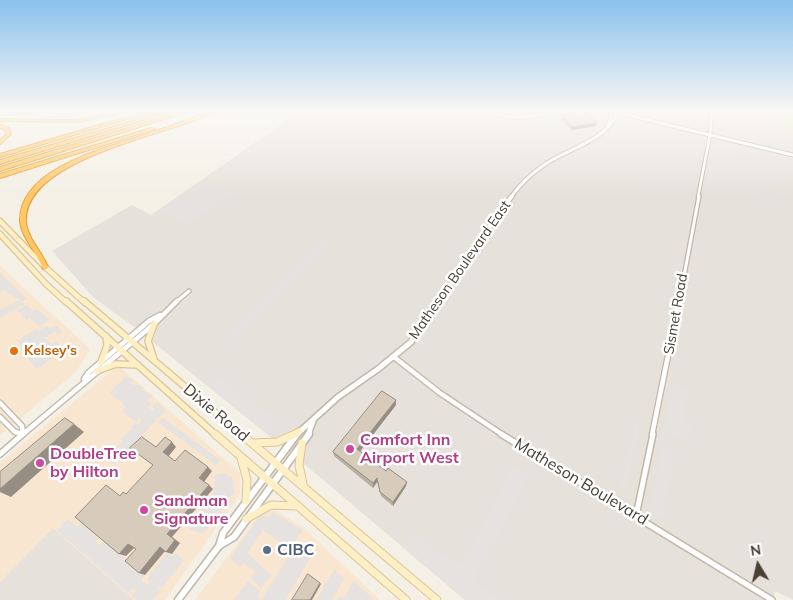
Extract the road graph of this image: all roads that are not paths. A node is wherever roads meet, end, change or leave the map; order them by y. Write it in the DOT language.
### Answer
graph roads {
  1 [pos="54,140"];
  2 [pos="74,140"];
  3 [pos="94,140"];
  4 [pos="116,140"];
  5 [pos="133,140"];
  6 [pos="592,140"];
  7 [pos="709,140"];
  8 [pos="731,140"];
  9 [pos="793,155"];
  10 [pos="0,156"];
  11 [pos="0,162"];
  12 [pos="0,169"];
  13 [pos="0,177"];
  14 [pos="0,221"];
  15 [pos="0,234"];
  16 [pos="45,267"];
  17 [pos="189,291"];
  18 [pos="162,314"];
  19 [pos="154,324"];
  20 [pos="106,336"];
  21 [pos="129,341"];
  22 [pos="120,349"];
  23 [pos="394,357"];
  24 [pos="155,361"];
  25 [pos="101,362"];
  26 [pos="139,365"];
  27 [pos="98,371"];
  28 [pos="82,382"];
  29 [pos="0,403"];
  30 [pos="0,417"];
  31 [pos="313,420"];
  32 [pos="299,431"];
  33 [pos="23,434"];
  34 [pos="253,443"];
  35 [pos="302,443"];
  36 [pos="0,454"];
  37 [pos="240,457"];
  38 [pos="276,462"];
  39 [pos="284,469"];
  40 [pos="264,476"];
  41 [pos="273,483"];
  42 [pos="303,484"];
  43 [pos="246,501"];
  44 [pos="299,506"];
  45 [pos="636,516"];
  46 [pos="246,519"];
  47 [pos="219,546"];
  48 [pos="178,600"];
  49 [pos="406,600"];
  50 [pos="437,600"];
  51 [pos="772,600"];
  1 -- 10 [label="highway"];
  2 -- 11 [label="highway"];
  3 -- 12 [label="highway"];
  4 -- 13 [label="highway"];
  5 -- 16 [label="highway"];
  6 -- 23 [label="street, Matheson Boulevard East"];
  7 -- 45 [label="street, Sismet Road"];
  8 -- 9 [label="street"];
  14 -- 16 [label="main road, Dixie Road"];
  15 -- 20 [label="main road, Dixie Road"];
  16 -- 21 [label="main road, Dixie Road"];
  17 -- 18 [label="street"];
  18 -- 19 [label="street"];
  18 -- 21 [label="street"];
  19 -- 21 [label="street"];
  19 -- 24 [label="main road"];
  20 -- 22 [label="main road, Dixie Road"];
  20 -- 25 [label="main road"];
  21 -- 22 [label="street"];
  21 -- 24 [label="main road, Dixie Road"];
  22 -- 25 [label="street"];
  22 -- 26 [label="main road, Dixie Road"];
  22 -- 27 [label="street"];
  23 -- 31 [label="street, Matheson Boulevard East"];
  23 -- 45 [label="street, Matheson Boulevard"];
  24 -- 34 [label="main road, Dixie Road"];
  25 -- 28 [label="street"];
  26 -- 27 [label="main road"];
  26 -- 37 [label="main road, Dixie Road"];
  27 -- 28 [label="street"];
  28 -- 33 [label="street"];
  29 -- 33 [label="street"];
  30 -- 33 [label="street"];
  31 -- 32 [label="street, Matheson Boulevard East"];
  31 -- 35 [label="street, Matheson Boulevard East"];
  32 -- 34 [label="main road"];
  32 -- 38 [label="street, Matheson Boulevard East"];
  33 -- 36 [label="street"];
  34 -- 38 [label="main road, Dixie Road"];
  35 -- 39 [label="street, Matheson Boulevard East"];
  35 -- 42 [label="main road"];
  37 -- 40 [label="main road, Dixie Road"];
  37 -- 43 [label="main road"];
  38 -- 39 [label="main road, Dixie Road"];
  38 -- 40 [label="street, Matheson Boulevard East"];
  39 -- 41 [label="street, Matheson Boulevard East"];
  39 -- 42 [label="main road, Dixie Road"];
  40 -- 41 [label="main road, Dixie Road"];
  40 -- 43 [label="street, Matheson Boulevard East"];
  41 -- 44 [label="main road, Dixie Road"];
  41 -- 46 [label="street, Matheson Boulevard East"];
  42 -- 50 [label="main road, Dixie Road"];
  43 -- 47 [label="street, Matheson Boulevard East"];
  44 -- 46 [label="main road"];
  44 -- 49 [label="main road, Dixie Road"];
  45 -- 51 [label="street, Matheson Boulevard"];
  46 -- 47 [label="street, Matheson Boulevard East"];
  47 -- 48 [label="street, Matheson Boulevard East"];
}
